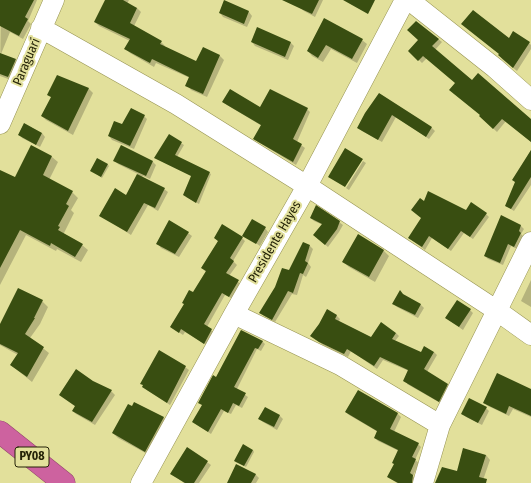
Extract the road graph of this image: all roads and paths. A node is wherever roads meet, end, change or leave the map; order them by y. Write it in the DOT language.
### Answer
graph roads {
  1 [pos="54,0"];
  2 [pos="405,0"];
  3 [pos="409,0"];
  4 [pos="41,28"];
  5 [pos="531,100"];
  6 [pos="0,124"];
  7 [pos="308,186"];
  8 [pos="531,242"];
  9 [pos="496,310"];
  10 [pos="234,314"];
  11 [pos="531,335"];
  12 [pos="440,425"];
  13 [pos="0,432"];
  14 [pos="64,483"];
  15 [pos="141,483"];
  16 [pos="423,483"];
  1 -- 4 [label="street, Paraguarí"];
  2 -- 7 [label="street, Presidente Hayes"];
  3 -- 5 [label="street"];
  4 -- 6 [label="street, Paraguarí"];
  4 -- 7 [label="street"];
  7 -- 9 [label="street"];
  7 -- 10 [label="street, Presidente Hayes"];
  8 -- 9 [label="street"];
  9 -- 11 [label="street"];
  9 -- 12 [label="street"];
  10 -- 12 [label="street"];
  10 -- 15 [label="street, Presidente Hayes"];
  12 -- 16 [label="street"];
  13 -- 14 [label="highway, PY08"];
}
